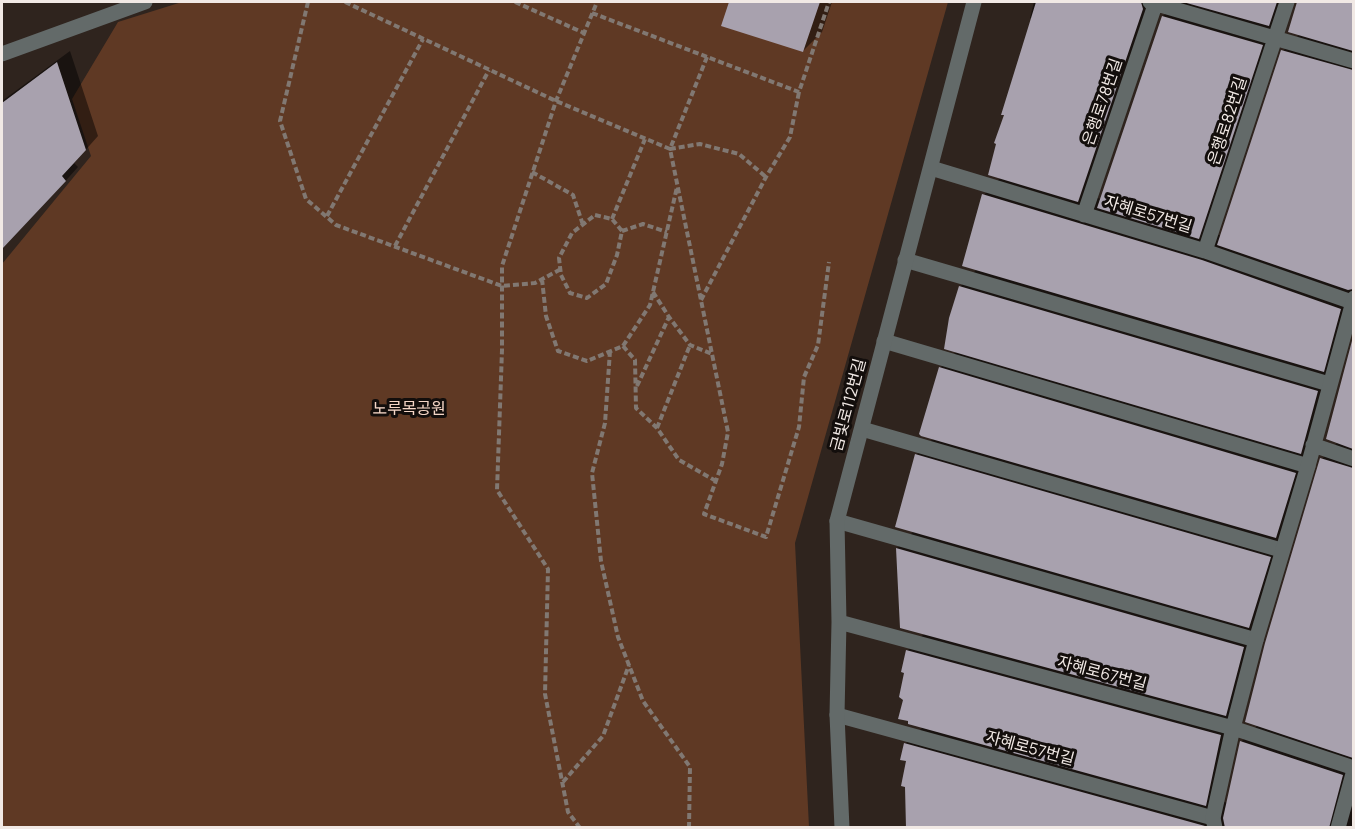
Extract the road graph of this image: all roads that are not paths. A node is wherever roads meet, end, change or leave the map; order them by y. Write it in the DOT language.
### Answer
graph roads {
  1 [pos="146,2"];
  2 [pos="974,2"];
  3 [pos="1154,2"];
  4 [pos="1287,2"];
  5 [pos="1274,39"];
  6 [pos="2,54"];
  7 [pos="1353,61"];
  8 [pos="931,168"];
  9 [pos="1084,215"];
  10 [pos="1204,251"];
  11 [pos="905,260"];
  12 [pos="1353,300"];
  13 [pos="884,341"];
  14 [pos="1329,384"];
  15 [pos="862,429"];
  16 [pos="1312,445"];
  17 [pos="1353,459"];
  18 [pos="1308,466"];
  19 [pos="837,521"];
  20 [pos="1281,550"];
  21 [pos="839,622"];
  22 [pos="1256,640"];
  23 [pos="837,715"];
  24 [pos="1233,728"];
  25 [pos="1353,769"];
  26 [pos="1214,823"];
  27 [pos="842,828"];
  28 [pos="1338,828"];
  1 -- 6 [label="street"];
  2 -- 8 [label="street, 금빛로112번길"];
  3 -- 5 [label="street"];
  3 -- 9 [label="street, 은행로78번길"];
  4 -- 5 [label="street, 은행로82번길"];
  5 -- 7 [label="street"];
  5 -- 10 [label="street, 은행로82번길"];
  8 -- 9 [label="street, 자혜로57번길"];
  8 -- 11 [label="street, 금빛로112번길"];
  9 -- 10 [label="street, 자혜로57번길"];
  10 -- 12 [label="street, 자혜로57번길"];
  11 -- 13 [label="street, 금빛로112번길"];
  11 -- 14 [label="street"];
  12 -- 14 [label="street, 자혜로57번길"];
  13 -- 15 [label="street, 금빛로112번길"];
  13 -- 18 [label="street"];
  14 -- 16 [label="street, 자혜로57번길"];
  15 -- 19 [label="street, 금빛로112번길"];
  15 -- 20 [label="street"];
  16 -- 17 [label="street"];
  16 -- 18 [label="street, 자혜로57번길"];
  18 -- 20 [label="street, 자혜로57번길"];
  19 -- 21 [label="street, 금빛로112번길"];
  19 -- 22 [label="street"];
  20 -- 22 [label="street, 자혜로57번길"];
  21 -- 23 [label="street, 금빛로112번길"];
  21 -- 24 [label="street, 자혜로67번길"];
  22 -- 24 [label="street, 자혜로57번길"];
  23 -- 26 [label="street, 자혜로57번길"];
  23 -- 27 [label="street, 금빛로112번길"];
  24 -- 25 [label="street, 자혜로67번길"];
  24 -- 26 [label="street, 자혜로57번길"];
  25 -- 28 [label="street"];
}
